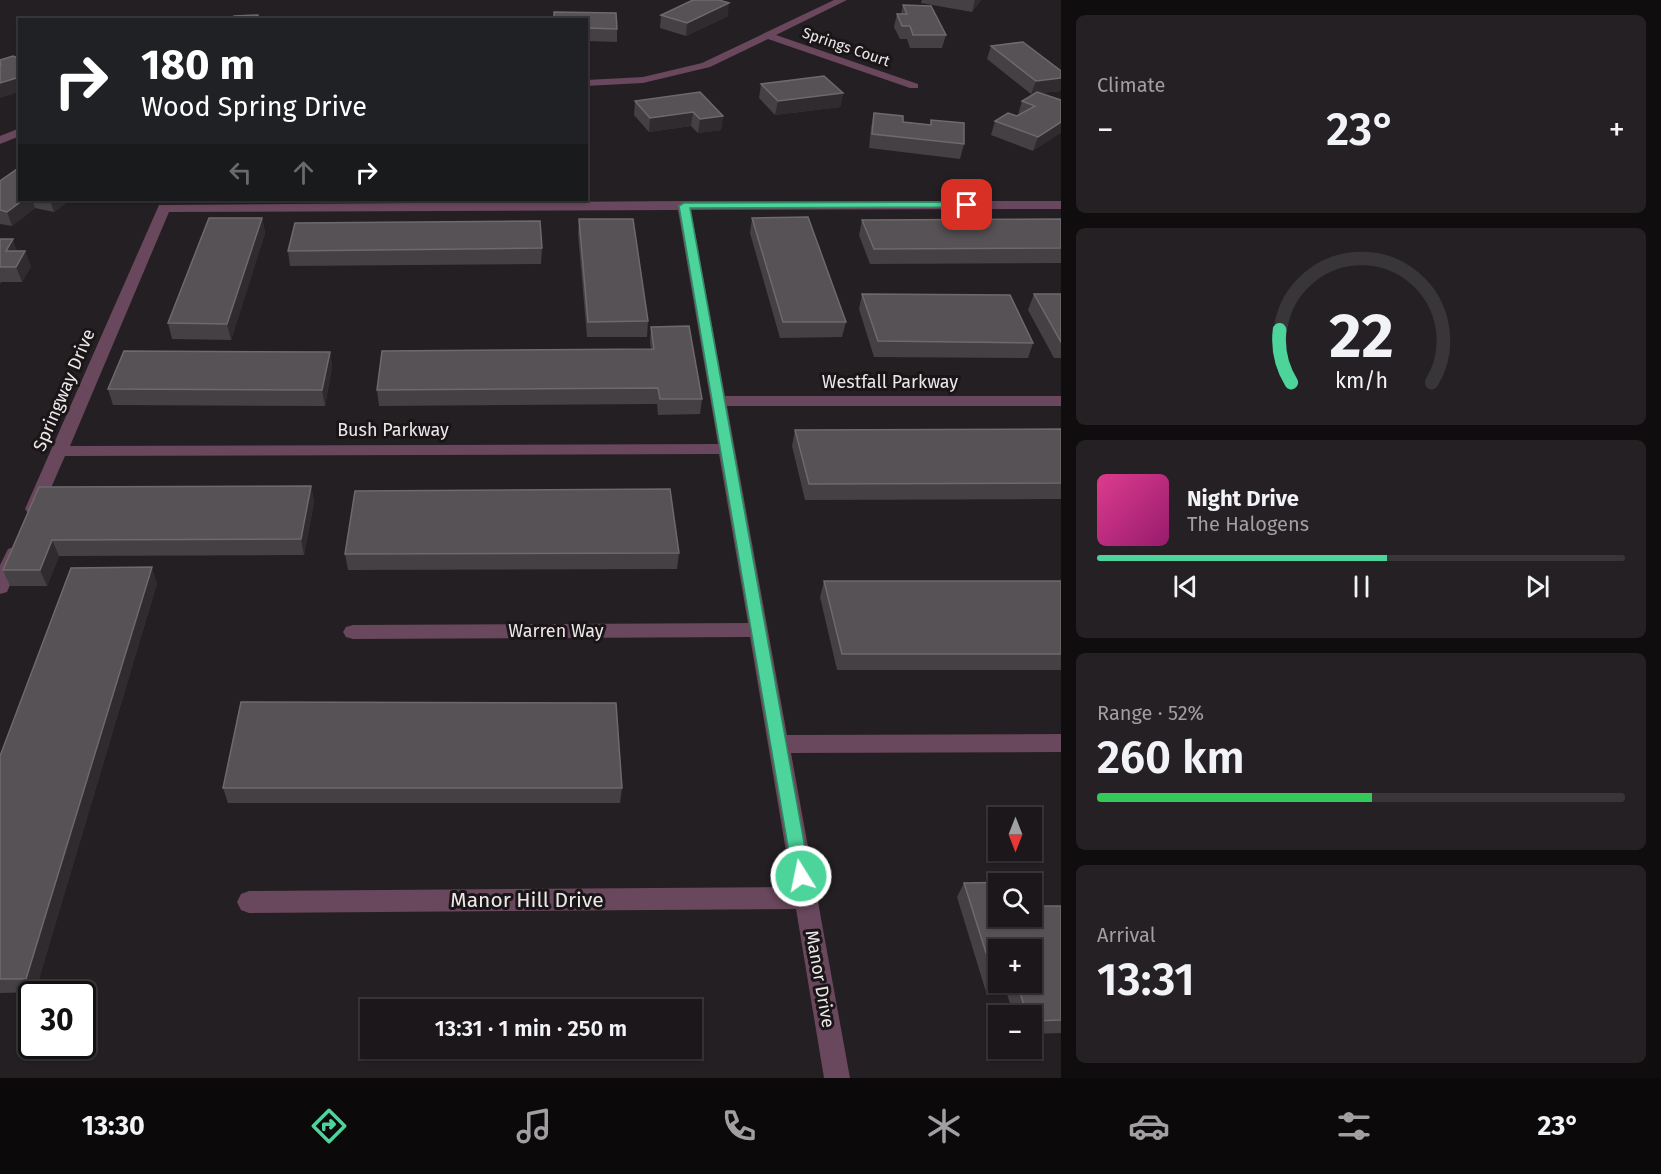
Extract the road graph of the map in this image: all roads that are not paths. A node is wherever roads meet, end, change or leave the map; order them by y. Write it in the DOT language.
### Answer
graph roads {
  1 [pos="842,0"];
  2 [pos="768,36"];
  3 [pos="588,83"];
  4 [pos="914,86"];
  5 [pos="18,132"];
  6 [pos="0,140"];
  7 [pos="1061,205"];
  8 [pos="684,206"];
  9 [pos="718,401"];
  10 [pos="1061,401"];
  11 [pos="727,449"];
  12 [pos="59,451"];
  13 [pos="0,587"];
  14 [pos="759,630"];
  15 [pos="353,632"];
  16 [pos="1061,743"];
  17 [pos="778,744"];
  18 [pos="805,898"];
  19 [pos="249,902"];
  20 [pos="837,1078"];
  1 -- 2 [label="street"];
  2 -- 3 [label="street"];
  2 -- 4 [label="street, Springs Court"];
  5 -- 6 [label="street"];
  7 -- 8 [label="street"];
  8 -- 9 [label="street, Manor Drive"];
  8 -- 12 [label="street, Springway Drive"];
  9 -- 10 [label="street, Westfall Parkway"];
  9 -- 11 [label="street, Manor Drive"];
  11 -- 12 [label="street, Bush Parkway"];
  11 -- 14 [label="street, Manor Drive"];
  12 -- 13 [label="street, Springway Drive"];
  14 -- 15 [label="street, Warren Way"];
  14 -- 17 [label="street, Manor Drive"];
  16 -- 17 [label="street"];
  17 -- 18 [label="street, Manor Drive"];
  18 -- 19 [label="street, Manor Hill Drive"];
  18 -- 20 [label="street, Manor Drive"];
}
